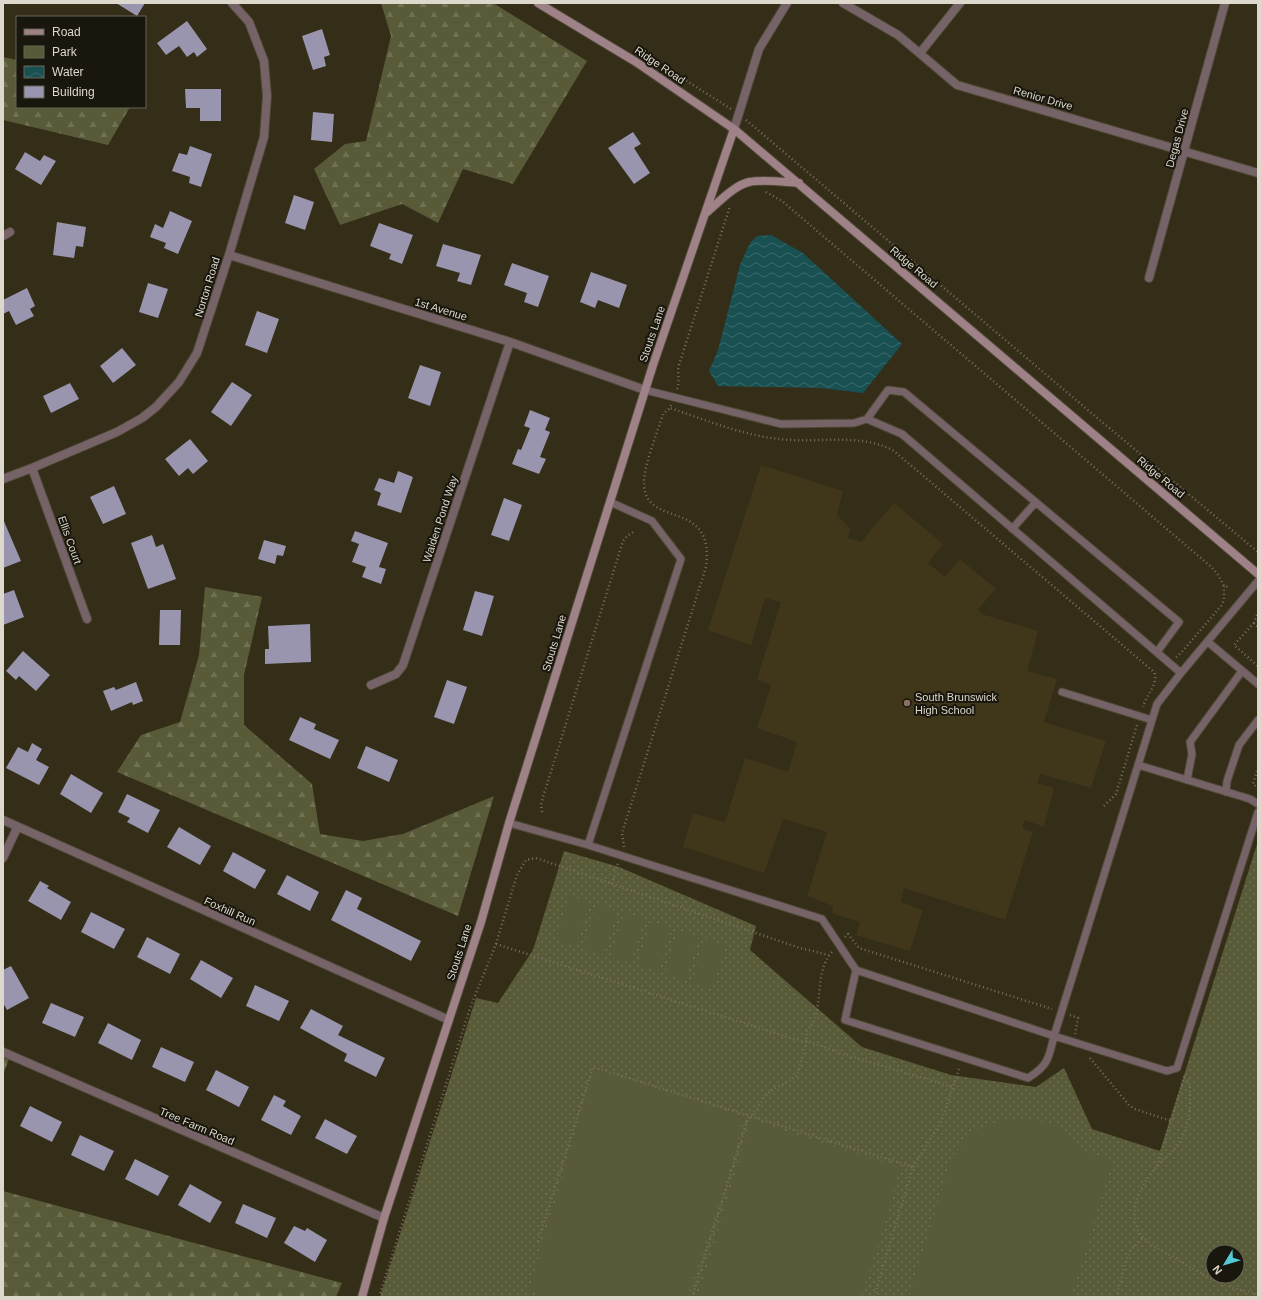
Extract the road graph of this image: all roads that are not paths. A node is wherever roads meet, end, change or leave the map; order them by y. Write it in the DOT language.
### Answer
graph roads {
  1 [pos="232,3"];
  2 [pos="538,3"];
  3 [pos="787,3"];
  4 [pos="843,3"];
  5 [pos="960,3"];
  6 [pos="1225,3"];
  7 [pos="920,53"];
  8 [pos="734,129"];
  9 [pos="1185,151"];
  10 [pos="1258,173"];
  11 [pos="798,183"];
  12 [pos="705,213"];
  13 [pos="229,255"];
  14 [pos="1149,278"];
  15 [pos="510,342"];
  16 [pos="645,390"];
  17 [pos="867,419"];
  18 [pos="32,468"];
  19 [pos="3,479"];
  20 [pos="610,502"];
  21 [pos="1036,502"];
  22 [pos="1012,529"];
  23 [pos="1258,574"];
  24 [pos="1258,581"];
  25 [pos="87,620"];
  26 [pos="1208,642"];
  27 [pos="1157,652"];
  28 [pos="1242,671"];
  29 [pos="1181,673"];
  30 [pos="1258,684"];
  31 [pos="371,685"];
  32 [pos="1062,692"];
  33 [pos="1152,720"];
  34 [pos="1258,720"];
  35 [pos="1138,765"];
  36 [pos="1187,780"];
  37 [pos="1226,792"];
  38 [pos="1258,804"];
  39 [pos="1258,812"];
  40 [pos="3,820"];
  41 [pos="509,823"];
  42 [pos="17,828"];
  43 [pos="588,845"];
  44 [pos="3,858"];
  45 [pos="856,970"];
  46 [pos="448,1020"];
  47 [pos="1054,1036"];
  48 [pos="3,1052"];
  49 [pos="384,1218"];
  50 [pos="362,1297"];
  1 -- 13 [label="street, Norton Road"];
  2 -- 8 [label="street, Ridge Road"];
  3 -- 8 [label="street, Stouts Lane"];
  4 -- 7 [label="street, Renior Drive"];
  5 -- 7 [label="street"];
  6 -- 9 [label="street, Degas Drive"];
  7 -- 9 [label="street, Renior Drive"];
  8 -- 11 [label="street, Ridge Road"];
  8 -- 12 [label="street, Stouts Lane"];
  9 -- 10 [label="street, Renior Drive"];
  9 -- 14 [label="street, Degas Drive"];
  11 -- 12 [label="street"];
  11 -- 23 [label="street, Ridge Road"];
  12 -- 16 [label="street, Stouts Lane"];
  13 -- 15 [label="street, 1st Avenue"];
  13 -- 18 [label="street, Norton Road"];
  15 -- 16 [label="street, 1st Avenue"];
  15 -- 31 [label="street, Walden Pond Way"];
  16 -- 17 [label="lane"];
  16 -- 20 [label="street, Stouts Lane"];
  17 -- 21 [label="lane"];
  17 -- 22 [label="lane"];
  18 -- 19 [label="street, Norton Road"];
  18 -- 25 [label="street, Ellis Court"];
  20 -- 41 [label="street, Stouts Lane"];
  20 -- 43 [label="lane"];
  21 -- 22 [label="lane"];
  21 -- 27 [label="lane"];
  22 -- 27 [label="lane"];
  24 -- 26 [label="lane"];
  26 -- 28 [label="lane"];
  26 -- 29 [label="lane"];
  27 -- 29 [label="lane"];
  28 -- 30 [label="lane"];
  28 -- 36 [label="lane"];
  29 -- 33 [label="lane"];
  32 -- 33 [label="lane"];
  33 -- 35 [label="lane"];
  34 -- 37 [label="lane"];
  35 -- 36 [label="lane"];
  35 -- 47 [label="lane"];
  36 -- 37 [label="lane"];
  37 -- 38 [label="lane"];
  39 -- 47 [label="lane"];
  40 -- 42 [label="street, Foxhill Run"];
  41 -- 43 [label="lane"];
  41 -- 46 [label="street, Stouts Lane"];
  42 -- 44 [label="street"];
  42 -- 46 [label="street, Foxhill Run"];
  43 -- 45 [label="lane"];
  45 -- 47 [label="lane"];
  45 -- 47 [label="lane"];
  46 -- 49 [label="street, Stouts Lane"];
  48 -- 49 [label="street, Tree Farm Road"];
  49 -- 50 [label="street, Stouts Lane"];
}
